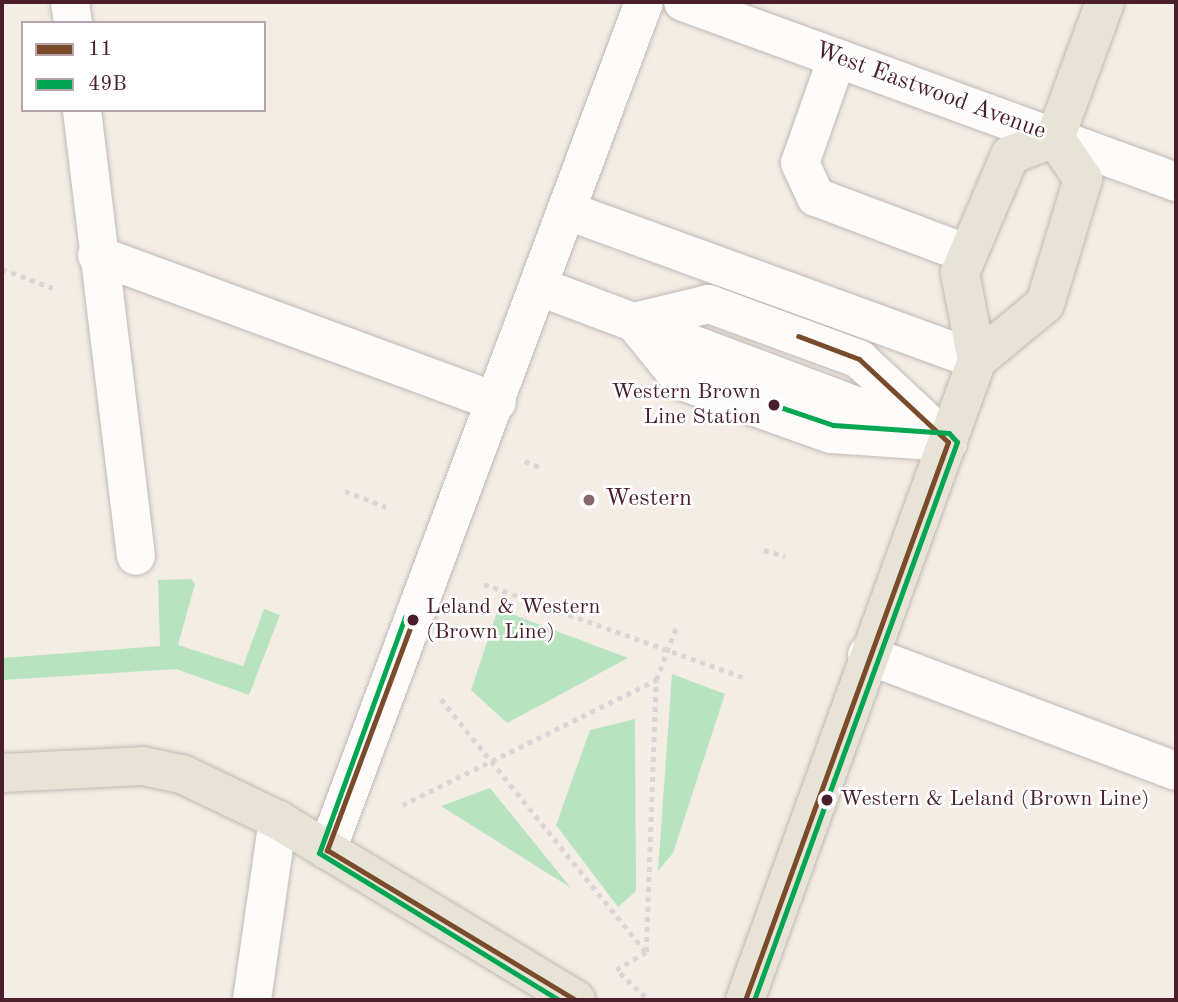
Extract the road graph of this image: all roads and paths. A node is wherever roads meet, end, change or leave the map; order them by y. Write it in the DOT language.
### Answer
graph roads {
  1 [pos="70,2"];
  2 [pos="644,2"];
  3 [pos="683,2"];
  4 [pos="1105,2"];
  5 [pos="73,21"];
  6 [pos="837,58"];
  7 [pos="82,112"];
  8 [pos="1055,138"];
  9 [pos="1176,182"];
  10 [pos="568,211"];
  11 [pos="968,254"];
  12 [pos="97,255"];
  13 [pos="540,287"];
  14 [pos="634,322"];
  15 [pos="976,360"];
  16 [pos="496,402"];
  17 [pos="948,442"];
  18 [pos="345,491"];
  19 [pos="386,507"];
  20 [pos="764,550"];
  21 [pos="136,556"];
  22 [pos="785,556"];
  23 [pos="484,584"];
  24 [pos="676,628"];
  25 [pos="668,650"];
  26 [pos="867,655"];
  27 [pos="743,677"];
  28 [pos="656,680"];
  29 [pos="442,699"];
  30 [pos="491,761"];
  31 [pos="1176,771"];
  32 [pos="2,773"];
  33 [pos="402,805"];
  34 [pos="278,820"];
  35 [pos="327,850"];
  36 [pos="646,953"];
  37 [pos="252,1000"];
  38 [pos="576,1000"];
  39 [pos="649,1000"];
  40 [pos="745,1000"];
  1 -- 5 [label="street"];
  2 -- 10 [label="street"];
  3 -- 6 [label="street, West Eastwood Avenue"];
  4 -- 8 [label="main road"];
  6 -- 8 [label="street, West Eastwood Avenue"];
  6 -- 11 [label="street"];
  7 -- 12 [label="street"];
  8 -- 9 [label="street, West Eastwood Avenue"];
  8 -- 11 [label="main road"];
  8 -- 15 [label="main road"];
  10 -- 13 [label="street"];
  10 -- 15 [label="street"];
  11 -- 15 [label="main road"];
  12 -- 16 [label="street"];
  12 -- 21 [label="street"];
  13 -- 14 [label="street"];
  13 -- 16 [label="street"];
  14 -- 17 [label="street"];
  14 -- 17 [label="street"];
  15 -- 17 [label="main road"];
  16 -- 35 [label="street"];
  17 -- 26 [label="main road"];
  18 -- 19 [label="path"];
  20 -- 22 [label="path"];
  23 -- 25 [label="path"];
  24 -- 25 [label="path"];
  25 -- 27 [label="path"];
  25 -- 28 [label="path"];
  26 -- 31 [label="street"];
  26 -- 40 [label="main road"];
  28 -- 30 [label="path"];
  28 -- 36 [label="path"];
  29 -- 30 [label="path"];
  30 -- 33 [label="path"];
  30 -- 36 [label="path"];
  32 -- 34 [label="main road"];
  34 -- 35 [label="main road"];
  34 -- 37 [label="street"];
  35 -- 38 [label="main road"];
  36 -- 39 [label="path"];
}
